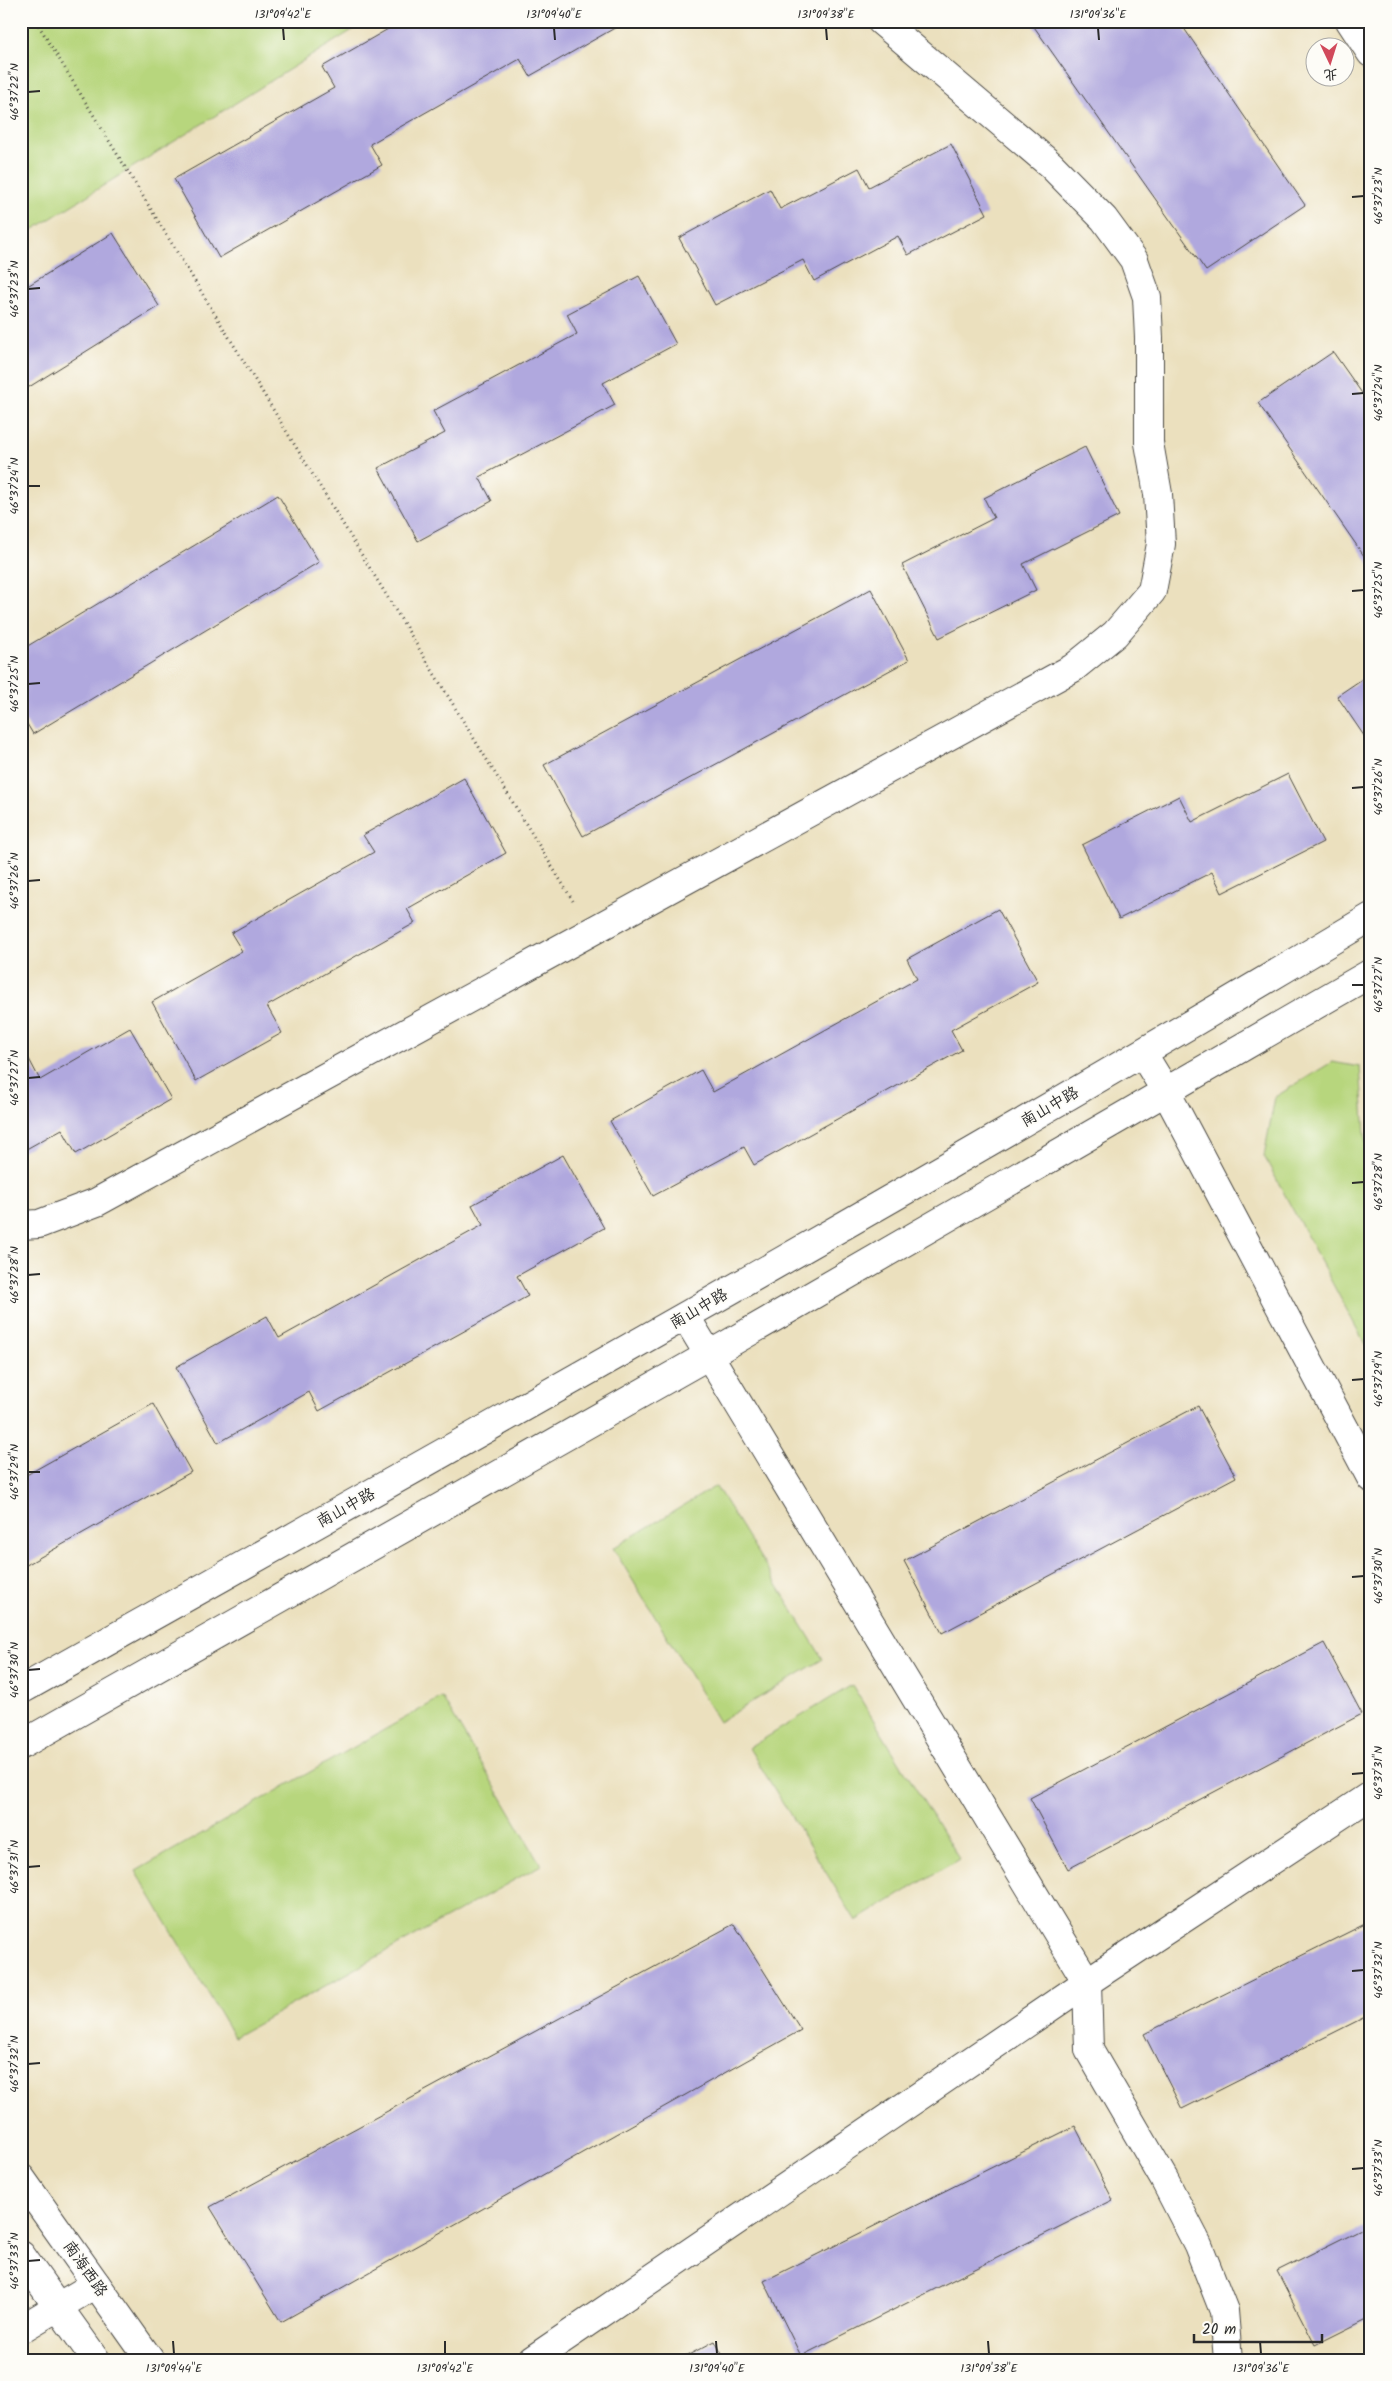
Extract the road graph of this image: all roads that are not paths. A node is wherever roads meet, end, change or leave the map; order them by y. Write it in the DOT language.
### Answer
graph roads {
  1 [pos="880,21"];
  2 [pos="1350,21"];
  3 [pos="1371,53"];
  4 [pos="1371,917"];
  5 [pos="1371,973"];
  6 [pos="1143,1054"];
  7 [pos="1165,1090"];
  8 [pos="21,1225"];
  9 [pos="686,1317"];
  10 [pos="709,1355"];
  11 [pos="1371,1478"];
  12 [pos="21,1690"];
  13 [pos="21,1745"];
  14 [pos="1371,1794"];
  15 [pos="1087,1982"];
  16 [pos="21,2178"];
  17 [pos="21,2255"];
  18 [pos="96,2284"];
  19 [pos="58,2306"];
  20 [pos="21,2329"];
  21 [pos="96,2360"];
  22 [pos="150,2360"];
  23 [pos="532,2360"];
  24 [pos="1228,2360"];
  1 -- 8 [label="street"];
  2 -- 3 [label="street"];
  4 -- 6 [label="street, 南山中路"];
  5 -- 7 [label="street"];
  6 -- 7 [label="street"];
  6 -- 9 [label="street, 南山中路"];
  7 -- 10 [label="street"];
  7 -- 11 [label="street"];
  9 -- 10 [label="street"];
  9 -- 12 [label="street, 南山中路"];
  10 -- 13 [label="street"];
  10 -- 15 [label="street"];
  14 -- 15 [label="street"];
  15 -- 23 [label="street"];
  15 -- 24 [label="street"];
  16 -- 18 [label="street, 南海西路"];
  17 -- 19 [label="street"];
  18 -- 19 [label="street"];
  18 -- 22 [label="street, 南海西路"];
  19 -- 20 [label="street"];
  19 -- 21 [label="street"];
}
